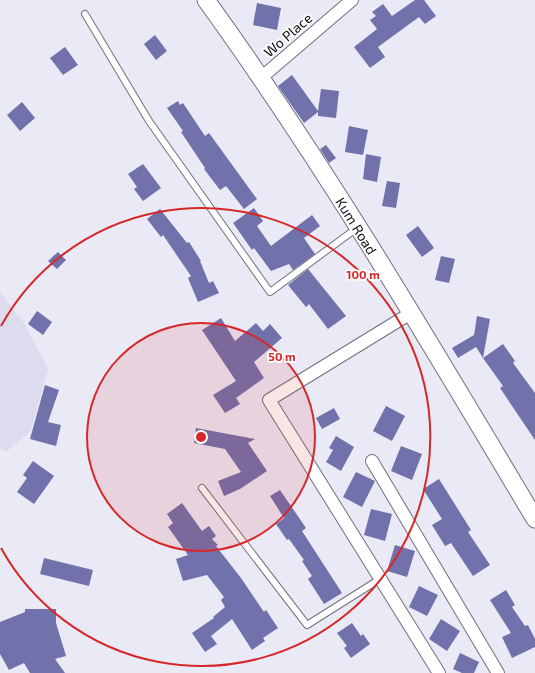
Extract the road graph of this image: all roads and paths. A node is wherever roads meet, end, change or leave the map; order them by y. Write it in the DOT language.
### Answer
graph roads {
  1 [pos="206,0"];
  2 [pos="352,0"];
  3 [pos="85,14"];
  4 [pos="262,78"];
  5 [pos="357,228"];
  6 [pos="411,313"];
  7 [pos="372,462"];
  8 [pos="202,488"];
  9 [pos="535,519"];
  10 [pos="380,579"];
  11 [pos="439,673"];
  12 [pos="498,673"];
  1 -- 4 [label="street, Kum Road"];
  2 -- 4 [label="street, Wo Place"];
  3 -- 5 [label="lane"];
  4 -- 5 [label="street, Kum Road"];
  5 -- 6 [label="street, Kum Road"];
  6 -- 9 [label="street, Kum Road"];
  6 -- 10 [label="street"];
  7 -- 12 [label="street"];
  8 -- 10 [label="lane"];
  10 -- 11 [label="street"];
}
